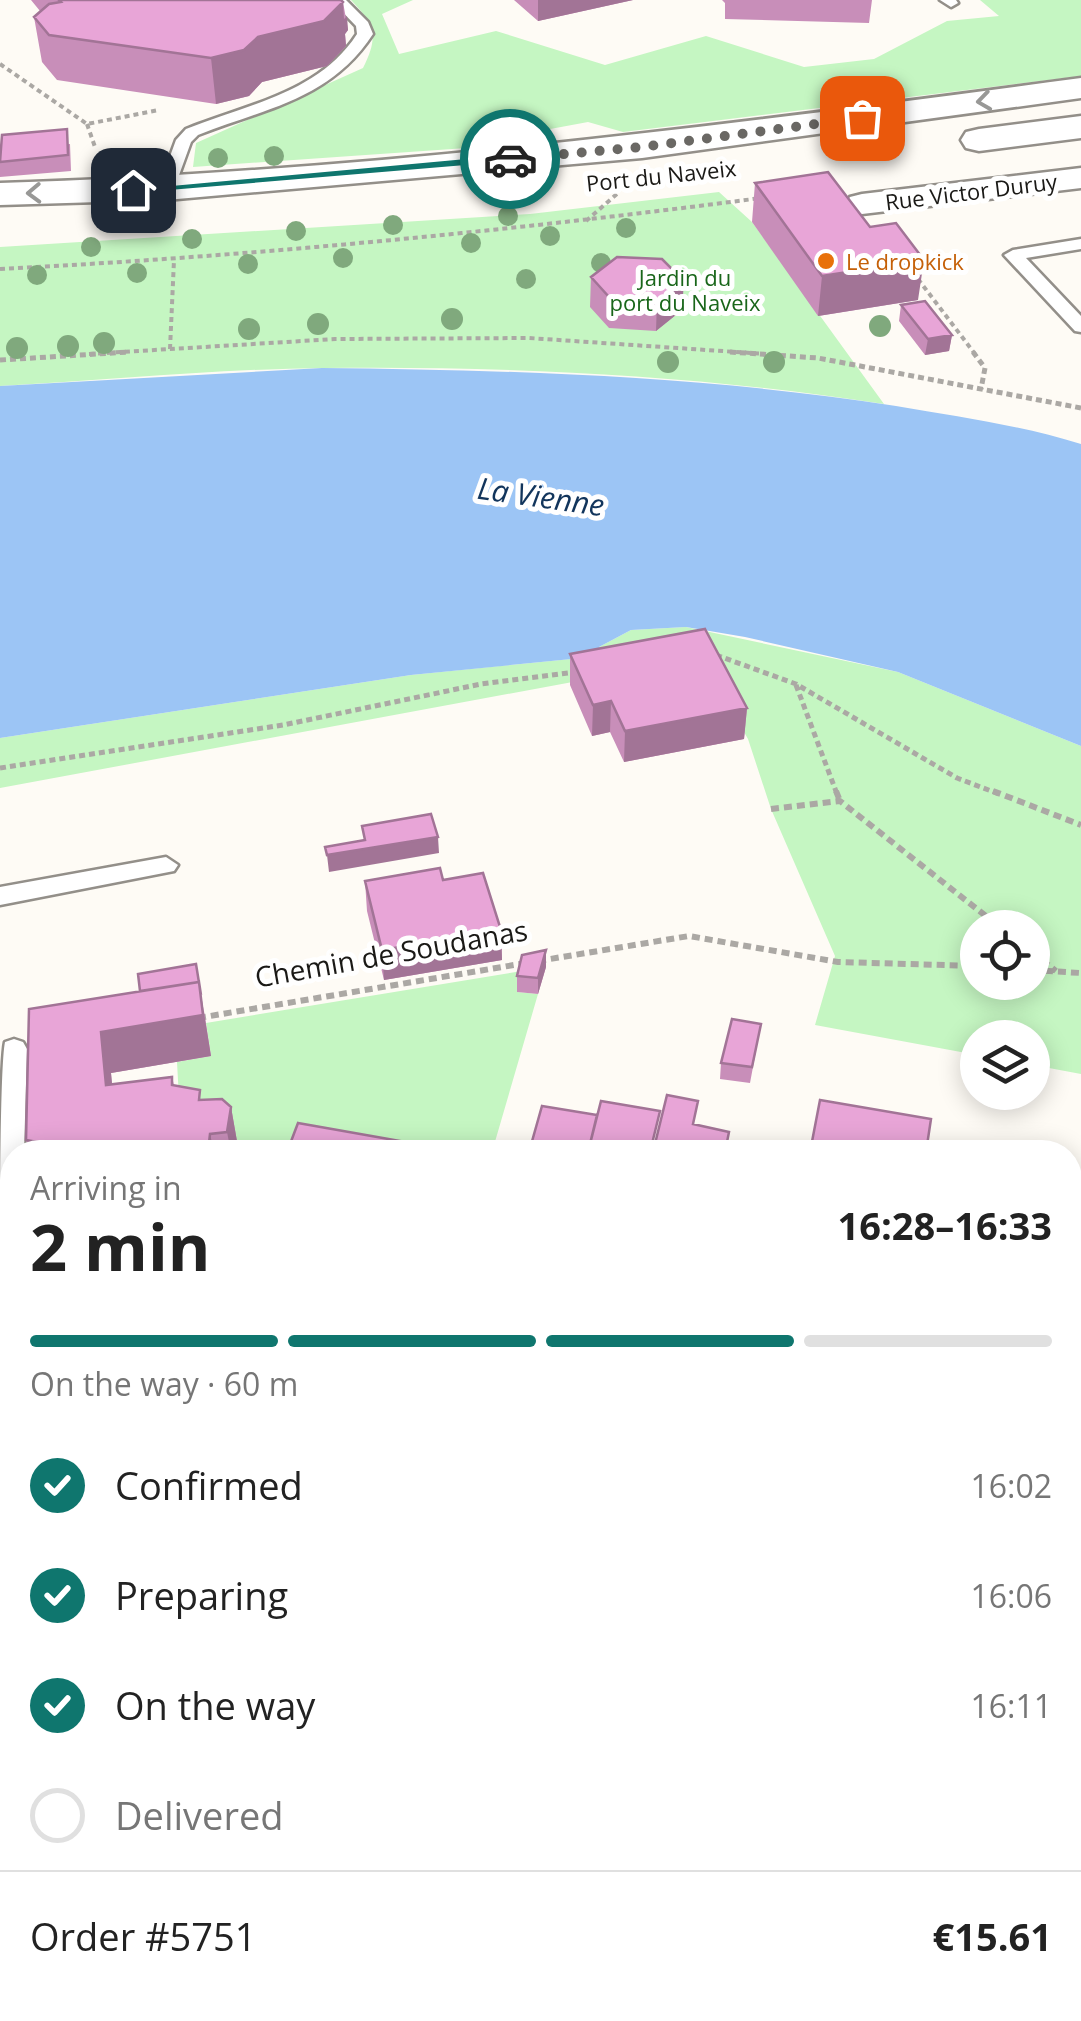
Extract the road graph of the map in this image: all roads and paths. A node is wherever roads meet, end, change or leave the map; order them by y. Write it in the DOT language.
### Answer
graph roads {
  1 [pos="338,0"];
  2 [pos="0,64"];
  3 [pos="1081,88"];
  4 [pos="218,120"];
  5 [pos="1081,127"];
  6 [pos="954,142"];
  7 [pos="859,153"];
  8 [pos="1081,178"];
  9 [pos="166,189"];
  10 [pos="619,193"];
  11 [pos="0,194"];
  12 [pos="772,197"];
  13 [pos="862,204"];
  14 [pos="585,221"];
  15 [pos="0,228"];
  16 [pos="1081,244"];
  17 [pos="174,260"];
  18 [pos="0,269"];
  19 [pos="1081,327"];
  20 [pos="170,350"];
  21 [pos="0,360"];
  22 [pos="980,389"];
  23 [pos="1081,408"];
  24 [pos="706,652"];
  25 [pos="580,672"];
  26 [pos="796,684"];
  27 [pos="0,768"];
  28 [pos="840,801"];
  29 [pos="771,809"];
  30 [pos="1081,824"];
  31 [pos="166,866"];
  32 [pos="0,896"];
  33 [pos="978,910"];
  34 [pos="960,965"];
  35 [pos="1050,966"];
  36 [pos="1050,971"];
  37 [pos="1057,972"];
  38 [pos="1081,973"];
  39 [pos="188,1020"];
  40 [pos="14,1048"];
  41 [pos="11,1140"];
  1 -- 4 [label="lane"];
  2 -- 4 [label="path"];
  3 -- 9 [label="main road, Port du Naveix, one-way"];
  4 -- 9 [label="lane"];
  5 -- 6 [label="main road"];
  7 -- 15 [label="main road, Port du Naveix"];
  8 -- 13 [label="street, Rue Victor Duruy"];
  9 -- 11 [label="main road, Port du Naveix, one-way"];
  10 -- 14 [label="path"];
  12 -- 14 [label="path"];
  13 -- 22 [label="path"];
  14 -- 17 [label="path"];
  16 -- 19 [label="lane"];
  17 -- 18 [label="path"];
  17 -- 20 [label="path"];
  20 -- 21 [label="path"];
  20 -- 22 [label="path"];
  22 -- 23 [label="path"];
  24 -- 26 [label="path"];
  25 -- 27 [label="path"];
  26 -- 28 [label="path"];
  26 -- 30 [label="path"];
  28 -- 29 [label="path"];
  28 -- 33 [label="path"];
  31 -- 32 [label="lane"];
  34 -- 39 [label="path, Chemin de Soudanas"];
  35 -- 37 [label="path"];
  36 -- 37 [label="path"];
  37 -- 38 [label="path"];
  40 -- 41 [label="lane"];
}
